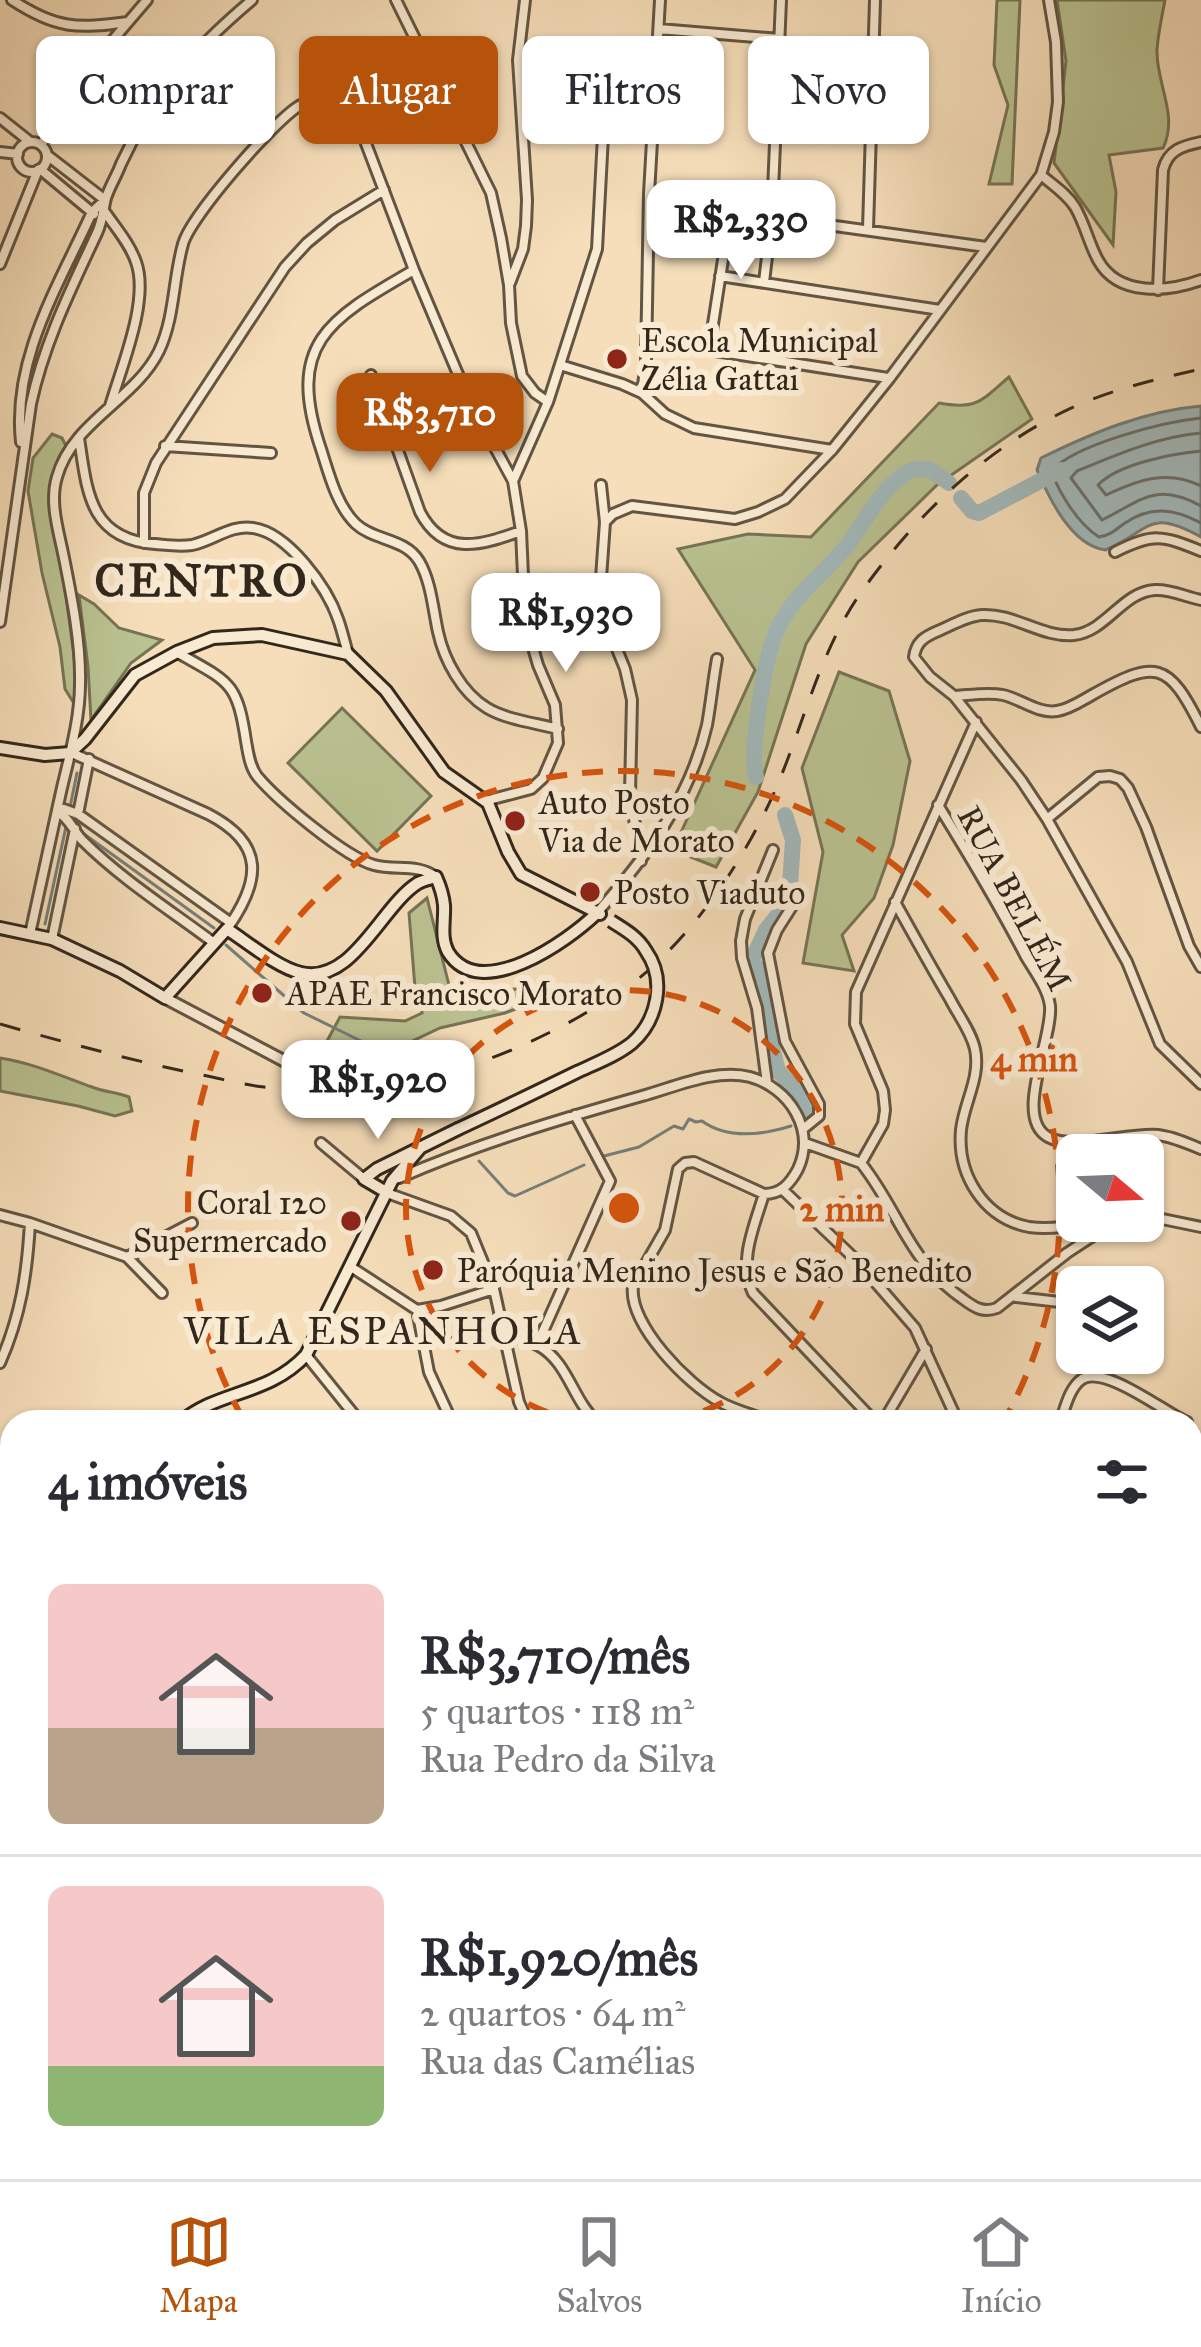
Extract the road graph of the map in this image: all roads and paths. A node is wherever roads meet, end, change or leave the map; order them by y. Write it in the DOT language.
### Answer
graph roads {
  1 [pos="12,0"];
  2 [pos="134,0"];
  3 [pos="147,0"];
  4 [pos="252,0"];
  5 [pos="396,0"];
  6 [pos="525,0"];
  7 [pos="660,0"];
  8 [pos="781,0"];
  9 [pos="875,0"];
  10 [pos="1049,0"];
  11 [pos="140,10"];
  12 [pos="129,22"];
  13 [pos="659,29"];
  14 [pos="117,36"];
  15 [pos="658,36"];
  16 [pos="748,36"];
  17 [pos="780,36"];
  18 [pos="299,107"];
  19 [pos="0,118"];
  20 [pos="1201,142"];
  21 [pos="36,144"];
  22 [pos="366,144"];
  23 [pos="603,144"];
  24 [pos="652,144"];
  25 [pos="775,144"];
  26 [pos="0,152"];
  27 [pos="18,154"];
  28 [pos="47,155"];
  29 [pos="39,170"];
  30 [pos="1041,175"];
  31 [pos="384,190"];
  32 [pos="649,194"];
  33 [pos="105,200"];
  34 [pos="731,208"];
  35 [pos="92,212"];
  36 [pos="772,215"];
  37 [pos="103,217"];
  38 [pos="868,229"];
  39 [pos="986,247"];
  40 [pos="0,264"];
  41 [pos="414,270"];
  42 [pos="720,276"];
  43 [pos="1201,280"];
  44 [pos="764,282"];
  45 [pos="509,285"];
  46 [pos="1158,290"];
  47 [pos="940,310"];
  48 [pos="646,345"];
  49 [pos="709,350"];
  50 [pos="560,365"];
  51 [pos="371,375"];
  52 [pos="889,379"];
  53 [pos="642,393"];
  54 [pos="548,402"];
  55 [pos="110,407"];
  56 [pos="79,436"];
  57 [pos="165,446"];
  58 [pos="832,450"];
  59 [pos="271,453"];
  60 [pos="23,457"];
  61 [pos="513,481"];
  62 [pos="602,485"];
  63 [pos="605,522"];
  64 [pos="521,531"];
  65 [pos="143,543"];
  66 [pos="1201,551"];
  67 [pos="1114,552"];
  68 [pos="1201,603"];
  69 [pos="0,622"];
  70 [pos="340,627"];
  71 [pos="320,650"];
  72 [pos="177,652"];
  73 [pos="348,654"];
  74 [pos="716,659"];
  75 [pos="954,696"];
  76 [pos="976,722"];
  77 [pos="1201,727"];
  78 [pos="558,729"];
  79 [pos="0,748"];
  80 [pos="70,753"];
  81 [pos="89,759"];
  82 [pos="485,801"];
  83 [pos="938,806"];
  84 [pos="57,809"];
  85 [pos="78,814"];
  86 [pos="1047,819"];
  87 [pos="75,829"];
  88 [pos="773,850"];
  89 [pos="641,861"];
  90 [pos="436,877"];
  91 [pos="798,897"];
  92 [pos="895,902"];
  93 [pos="598,913"];
  94 [pos="229,926"];
  95 [pos="0,928"];
  96 [pos="30,934"];
  97 [pos="52,939"];
  98 [pos="214,943"];
  99 [pos="1201,968"];
  100 [pos="165,998"];
  101 [pos="288,1063"];
  102 [pos="767,1084"];
  103 [pos="1201,1084"];
  104 [pos="575,1115"];
  105 [pos="803,1129"];
  106 [pos="321,1143"];
  107 [pos="805,1143"];
  108 [pos="421,1147"];
  109 [pos="1201,1150"];
  110 [pos="861,1163"];
  111 [pos="364,1179"];
  112 [pos="389,1186"];
  113 [pos="783,1190"];
  114 [pos="764,1194"];
  115 [pos="0,1215"];
  116 [pos="1164,1219"];
  117 [pos="30,1222"];
  118 [pos="192,1223"];
  119 [pos="1056,1227"];
  120 [pos="1201,1227"];
  121 [pos="1084,1242"];
  122 [pos="127,1257"];
  123 [pos="351,1267"];
  124 [pos="494,1289"];
  125 [pos="162,1293"];
  126 [pos="1015,1296"];
  127 [pos="1056,1301"];
  128 [pos="417,1310"];
  129 [pos="503,1334"];
  130 [pos="537,1345"];
  131 [pos="926,1348"];
  132 [pos="306,1355"];
  133 [pos="0,1363"];
  134 [pos="198,1410"];
  135 [pos="350,1410"];
  136 [pos="446,1410"];
  137 [pos="522,1410"];
  138 [pos="587,1410"];
  139 [pos="737,1410"];
  140 [pos="867,1410"];
  141 [pos="887,1410"];
  142 [pos="953,1410"];
  143 [pos="1064,1410"];
  144 [pos="1162,1410"];
  1 -- 12 [label="street"];
  2 -- 11 [label="street"];
  3 -- 11 [label="street"];
  4 -- 33 [label="street"];
  5 -- 45 [label="street"];
  6 -- 45 [label="street"];
  7 -- 13 [label="street"];
  8 -- 17 [label="street"];
  9 -- 38 [label="street"];
  10 -- 30 [label="street"];
  11 -- 12 [label="street"];
  12 -- 14 [label="street"];
  13 -- 15 [label="street"];
  13 -- 16 [label="street"];
  18 -- 55 [label="street"];
  19 -- 21 [label="street"];
  20 -- 46 [label="street"];
  21 -- 27 [label="street"];
  21 -- 28 [label="street"];
  22 -- 31 [label="street"];
  23 -- 50 [label="street"];
  24 -- 32 [label="street"];
  25 -- 36 [label="street"];
  26 -- 27 [label="street"];
  27 -- 29 [label="street"];
  28 -- 29 [label="street"];
  28 -- 33 [label="street"];
  29 -- 35 [label="street"];
  29 -- 40 [label="street"];
  30 -- 39 [label="street"];
  30 -- 46 [label="street"];
  31 -- 41 [label="street"];
  31 -- 57 [label="street"];
  32 -- 34 [label="street"];
  32 -- 48 [label="street"];
  33 -- 35 [label="street"];
  33 -- 37 [label="street"];
  34 -- 36 [label="street"];
  34 -- 42 [label="street"];
  35 -- 37 [label="street"];
  35 -- 60 [label="street"];
  36 -- 38 [label="street"];
  36 -- 44 [label="street"];
  37 -- 55 [label="street"];
  37 -- 60 [label="street"];
  38 -- 39 [label="street"];
  39 -- 47 [label="street"];
  41 -- 61 [label="street"];
  41 -- 78 [label="street"];
  42 -- 44 [label="street"];
  42 -- 49 [label="street"];
  43 -- 46 [label="street"];
  44 -- 47 [label="street"];
  45 -- 54 [label="street"];
  47 -- 52 [label="street"];
  48 -- 49 [label="street"];
  48 -- 53 [label="street"];
  49 -- 52 [label="street"];
  50 -- 53 [label="street"];
  50 -- 54 [label="street"];
  51 -- 64 [label="street"];
  52 -- 58 [label="street"];
  53 -- 58 [label="street"];
  54 -- 61 [label="street"];
  55 -- 56 [label="street"];
  56 -- 65 [label="street"];
  56 -- 80 [label="street"];
  57 -- 59 [label="street"];
  57 -- 65 [label="street"];
  58 -- 63 [label="street"];
  60 -- 69 [label="street"];
  61 -- 64 [label="street"];
  62 -- 63 [label="street"];
  63 -- 89 [label="street"];
  64 -- 78 [label="street"];
  65 -- 70 [label="street"];
  66 -- 67 [label="street"];
  68 -- 75 [label="street"];
  70 -- 71 [label="street"];
  70 -- 73 [label="street"];
  71 -- 72 [label="main road"];
  71 -- 73 [label="main road"];
  72 -- 80 [label="main road"];
  72 -- 90 [label="street"];
  73 -- 82 [label="main road"];
  74 -- 89 [label="street"];
  75 -- 76 [label="street"];
  75 -- 77 [label="street"];
  76 -- 83 [label="street"];
  76 -- 86 [label="street"];
  78 -- 82 [label="street"];
  79 -- 80 [label="main road"];
  80 -- 81 [label="street"];
  80 -- 84 [label="street"];
  81 -- 85 [label="street"];
  81 -- 94 [label="street"];
  82 -- 93 [label="main road"];
  83 -- 92 [label="street"];
  83 -- 109 [label="street, RUA BELÉM"];
  84 -- 85 [label="street"];
  84 -- 87 [label="street"];
  84 -- 96 [label="street"];
  85 -- 87 [label="street"];
  85 -- 94 [label="street"];
  86 -- 99 [label="street"];
  86 -- 103 [label="street"];
  87 -- 97 [label="street"];
  87 -- 98 [label="street"];
  88 -- 102 [label="street"];
  89 -- 93 [label="street"];
  90 -- 93 [label="main road"];
  90 -- 94 [label="main road"];
  91 -- 105 [label="street"];
  92 -- 110 [label="street"];
  92 -- 119 [label="street"];
  93 -- 108 [label="main road, bridge"];
  94 -- 98 [label="main road"];
  95 -- 96 [label="main road"];
  96 -- 97 [label="main road"];
  97 -- 100 [label="main road"];
  98 -- 100 [label="main road"];
  100 -- 101 [label="street"];
  102 -- 104 [label="street"];
  102 -- 105 [label="street"];
  104 -- 112 [label="street"];
  104 -- 130 [label="street"];
  105 -- 107 [label="street"];
  106 -- 111 [label="street"];
  107 -- 110 [label="street"];
  107 -- 113 [label="street"];
  108 -- 111 [label="main road"];
  108 -- 112 [label="main road"];
  110 -- 126 [label="street"];
  111 -- 112 [label="main road"];
  112 -- 123 [label="main road"];
  112 -- 124 [label="street"];
  113 -- 114 [label="street"];
  113 -- 131 [label="street"];
  114 -- 139 [label="street"];
  114 -- 140 [label="street"];
  115 -- 117 [label="street"];
  116 -- 120 [label="street"];
  117 -- 122 [label="street"];
  117 -- 133 [label="street"];
  118 -- 122 [label="street"];
  121 -- 126 [label="street"];
  122 -- 125 [label="street"];
  123 -- 128 [label="street"];
  123 -- 132 [label="main road"];
  124 -- 128 [label="street"];
  124 -- 129 [label="street"];
  126 -- 127 [label="street"];
  128 -- 136 [label="street"];
  129 -- 130 [label="street"];
  129 -- 137 [label="street"];
  130 -- 138 [label="street"];
  131 -- 141 [label="street"];
  131 -- 142 [label="street"];
  132 -- 134 [label="main road"];
  132 -- 135 [label="street"];
  143 -- 144 [label="street"];
}
